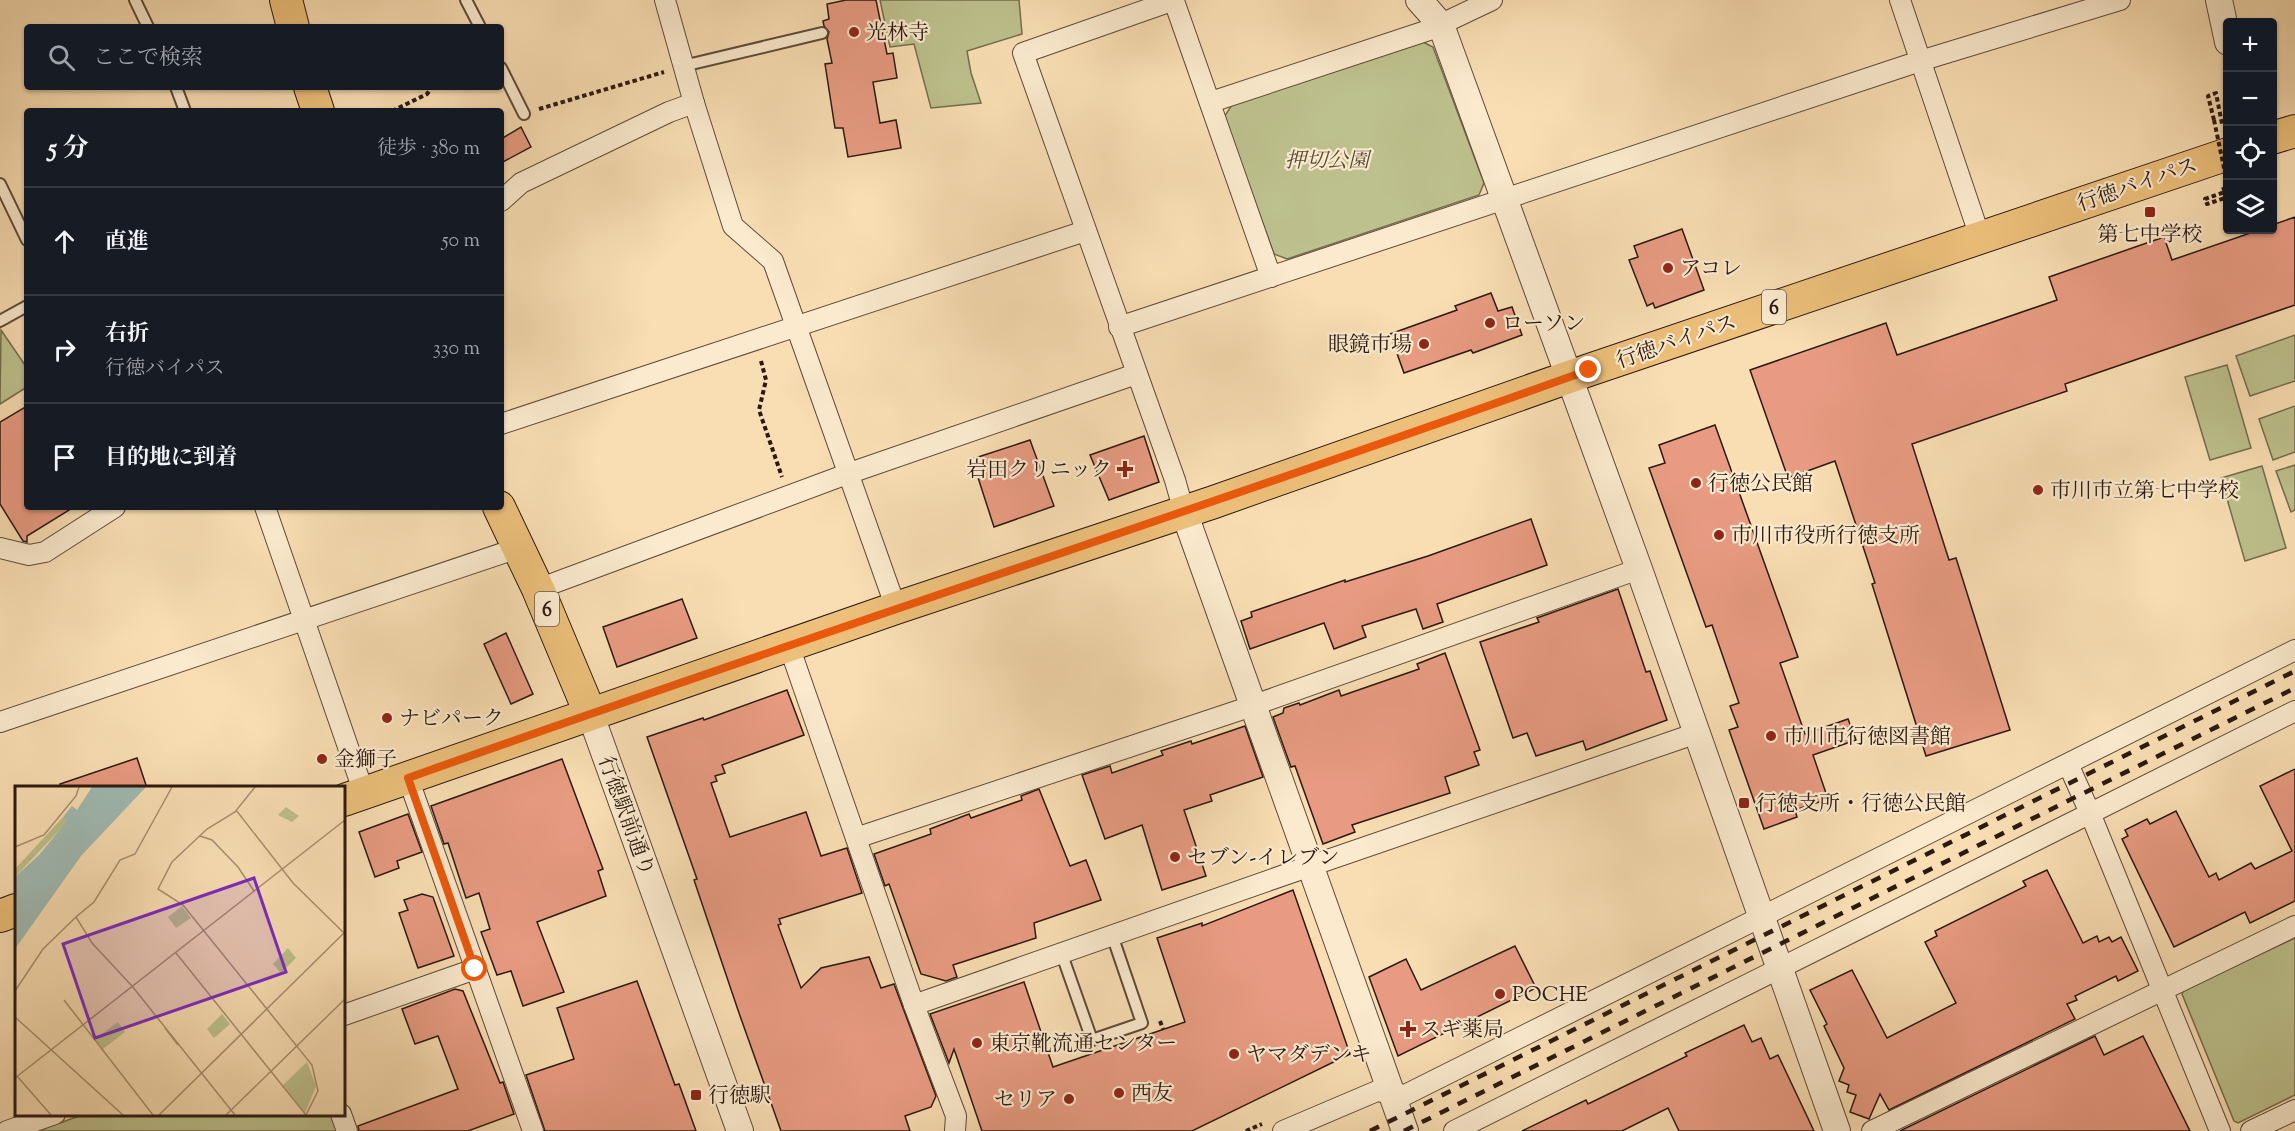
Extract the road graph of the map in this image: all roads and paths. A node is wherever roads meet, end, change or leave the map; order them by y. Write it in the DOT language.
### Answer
graph roads {
  1 [pos="135,0"];
  2 [pos="286,0"];
  3 [pos="466,0"];
  4 [pos="665,0"];
  5 [pos="1419,0"];
  6 [pos="1492,0"];
  7 [pos="1900,0"];
  8 [pos="2120,0"];
  9 [pos="2219,0"];
  10 [pos="1174,1"];
  11 [pos="2223,19"];
  12 [pos="147,24"];
  13 [pos="291,24"];
  14 [pos="478,24"];
  15 [pos="1441,25"];
  16 [pos="822,33"];
  17 [pos="1920,61"];
  18 [pos="683,66"];
  19 [pos="504,74"];
  20 [pos="177,90"];
  21 [pos="311,90"];
  22 [pos="430,90"];
  23 [pos="1211,102"];
  24 [pos="694,103"];
  25 [pos="184,108"];
  26 [pos="317,108"];
  27 [pos="398,108"];
  28 [pos="524,114"];
  29 [pos="2223,128"];
  30 [pos="2295,131"];
  31 [pos="2277,136"];
  32 [pos="2223,140"];
  33 [pos="2223,176"];
  34 [pos="0,184"];
  35 [pos="2223,190"];
  36 [pos="504,198"];
  37 [pos="1505,199"];
  38 [pos="2223,199"];
  39 [pos="1085,231"];
  40 [pos="24,234"];
  41 [pos="1980,237"];
  42 [pos="1271,277"];
  43 [pos="24,308"];
  44 [pos="0,321"];
  45 [pos="796,327"];
  46 [pos="1119,327"];
  47 [pos="756,340"];
  48 [pos="1136,374"];
  49 [pos="1568,378"];
  50 [pos="504,423"];
  51 [pos="847,474"];
  52 [pos="789,496"];
  53 [pos="110,510"];
  54 [pos="265,510"];
  55 [pos="501,510"];
  56 [pos="1184,512"];
  57 [pos="2,546"];
  58 [pos="518,548"];
  59 [pos="1639,569"];
  60 [pos="538,589"];
  61 [pos="896,608"];
  62 [pos="305,620"];
  63 [pos="789,646"];
  64 [pos="2295,650"];
  65 [pos="1254,705"];
  66 [pos="2295,711"];
  67 [pos="590,713"];
  68 [pos="0,722"];
  69 [pos="1697,733"];
  70 [pos="2068,764"];
  71 [pos="408,778"];
  72 [pos="354,797"];
  73 [pos="2090,813"];
  74 [pos="856,838"];
  75 [pos="1310,866"];
  76 [pos="15,910"];
  77 [pos="0,916"];
  78 [pos="1762,916"];
  79 [pos="2295,926"];
  80 [pos="1112,935"];
  81 [pos="1061,952"];
  82 [pos="1780,968"];
  83 [pos="475,969"];
  84 [pos="2162,989"];
  85 [pos="915,1005"];
  86 [pos="345,1015"];
  87 [pos="1391,1093"];
  88 [pos="2295,1110"];
  89 [pos="49,1116"];
  90 [pos="342,1116"];
  91 [pos="531,1130"];
  92 [pos="7,1131"];
  93 [pos="347,1131"];
  94 [pos="740,1131"];
  95 [pos="955,1131"];
  96 [pos="1283,1131"];
  97 [pos="1405,1131"];
  98 [pos="1455,1131"];
  99 [pos="1837,1131"];
  100 [pos="1872,1131"];
  101 [pos="2220,1131"];
  102 [pos="2251,1131"];
  1 -- 12 [label="lane"];
  2 -- 13 [label="main road"];
  3 -- 14 [label="lane"];
  4 -- 18 [label="street"];
  5 -- 15 [label="street"];
  6 -- 15 [label="street"];
  7 -- 17 [label="street"];
  8 -- 17 [label="street"];
  9 -- 11 [label="street"];
  10 -- 23 [label="street"];
  10 -- 39 [label="street"];
  15 -- 23 [label="street"];
  15 -- 37 [label="street"];
  16 -- 18 [label="lane"];
  17 -- 37 [label="street"];
  17 -- 41 [label="street"];
  18 -- 24 [label="street"];
  18 -- 28 [label="path"];
  19 -- 28 [label="lane"];
  20 -- 25 [label="lane"];
  21 -- 26 [label="main road"];
  22 -- 27 [label="path"];
  23 -- 42 [label="street"];
  24 -- 36 [label="street"];
  24 -- 45 [label="street"];
  29 -- 33 [label="path, bridge"];
  30 -- 31 [label="main road"];
  32 -- 41 [label="main road, 行徳バイパス / 6"];
  34 -- 40 [label="lane"];
  35 -- 38 [label="path"];
  37 -- 42 [label="street"];
  37 -- 49 [label="street"];
  39 -- 45 [label="street"];
  39 -- 46 [label="street"];
  41 -- 49 [label="main road, 行徳バイパス / 6"];
  42 -- 46 [label="street"];
  43 -- 44 [label="lane"];
  45 -- 47 [label="street"];
  45 -- 51 [label="street"];
  46 -- 48 [label="street"];
  47 -- 50 [label="street"];
  47 -- 52 [label="path"];
  48 -- 51 [label="street"];
  48 -- 56 [label="street"];
  49 -- 56 [label="main road, 行徳バイパス / 6"];
  49 -- 59 [label="street"];
  51 -- 52 [label="street"];
  51 -- 61 [label="street"];
  52 -- 60 [label="street"];
  53 -- 57 [label="street"];
  54 -- 62 [label="street"];
  55 -- 58 [label="main road, 行徳駅前通り / 6"];
  56 -- 61 [label="main road, 行徳バイパス / 6"];
  56 -- 65 [label="street"];
  58 -- 60 [label="main road, 行徳駅前通り / 6"];
  58 -- 62 [label="street"];
  59 -- 65 [label="street"];
  59 -- 69 [label="street"];
  60 -- 67 [label="main road, 行徳駅前通り / 6"];
  61 -- 63 [label="main road, 行徳バイパス / 6"];
  62 -- 68 [label="street"];
  62 -- 72 [label="street"];
  63 -- 67 [label="main road, 行徳バイパス / 6"];
  63 -- 74 [label="street"];
  64 -- 70 [label="street"];
  65 -- 74 [label="street"];
  65 -- 75 [label="street"];
  66 -- 73 [label="street"];
  67 -- 71 [label="main road, 行徳バイパス / 6"];
  67 -- 94 [label="street, 行徳駅前通り"];
  69 -- 75 [label="street"];
  69 -- 78 [label="street"];
  70 -- 73 [label="street"];
  70 -- 78 [label="street"];
  71 -- 72 [label="main road, 行徳バイパス / 6"];
  71 -- 83 [label="street"];
  73 -- 82 [label="street"];
  73 -- 84 [label="street"];
  74 -- 85 [label="street"];
  75 -- 80 [label="street"];
  75 -- 87 [label="street"];
  76 -- 77 [label="main road"];
  78 -- 82 [label="street"];
  78 -- 87 [label="street"];
  79 -- 84 [label="street"];
  80 -- 81 [label="street"];
  80 -- 81 [label="lane"];
  81 -- 85 [label="street"];
  82 -- 98 [label="street"];
  82 -- 99 [label="street"];
  83 -- 86 [label="street"];
  83 -- 91 [label="street"];
  84 -- 100 [label="street"];
  84 -- 101 [label="street"];
  85 -- 95 [label="street"];
  87 -- 96 [label="street"];
  87 -- 97 [label="street"];
  88 -- 102 [label="street"];
  89 -- 92 [label="street"];
  90 -- 93 [label="street"];
}
